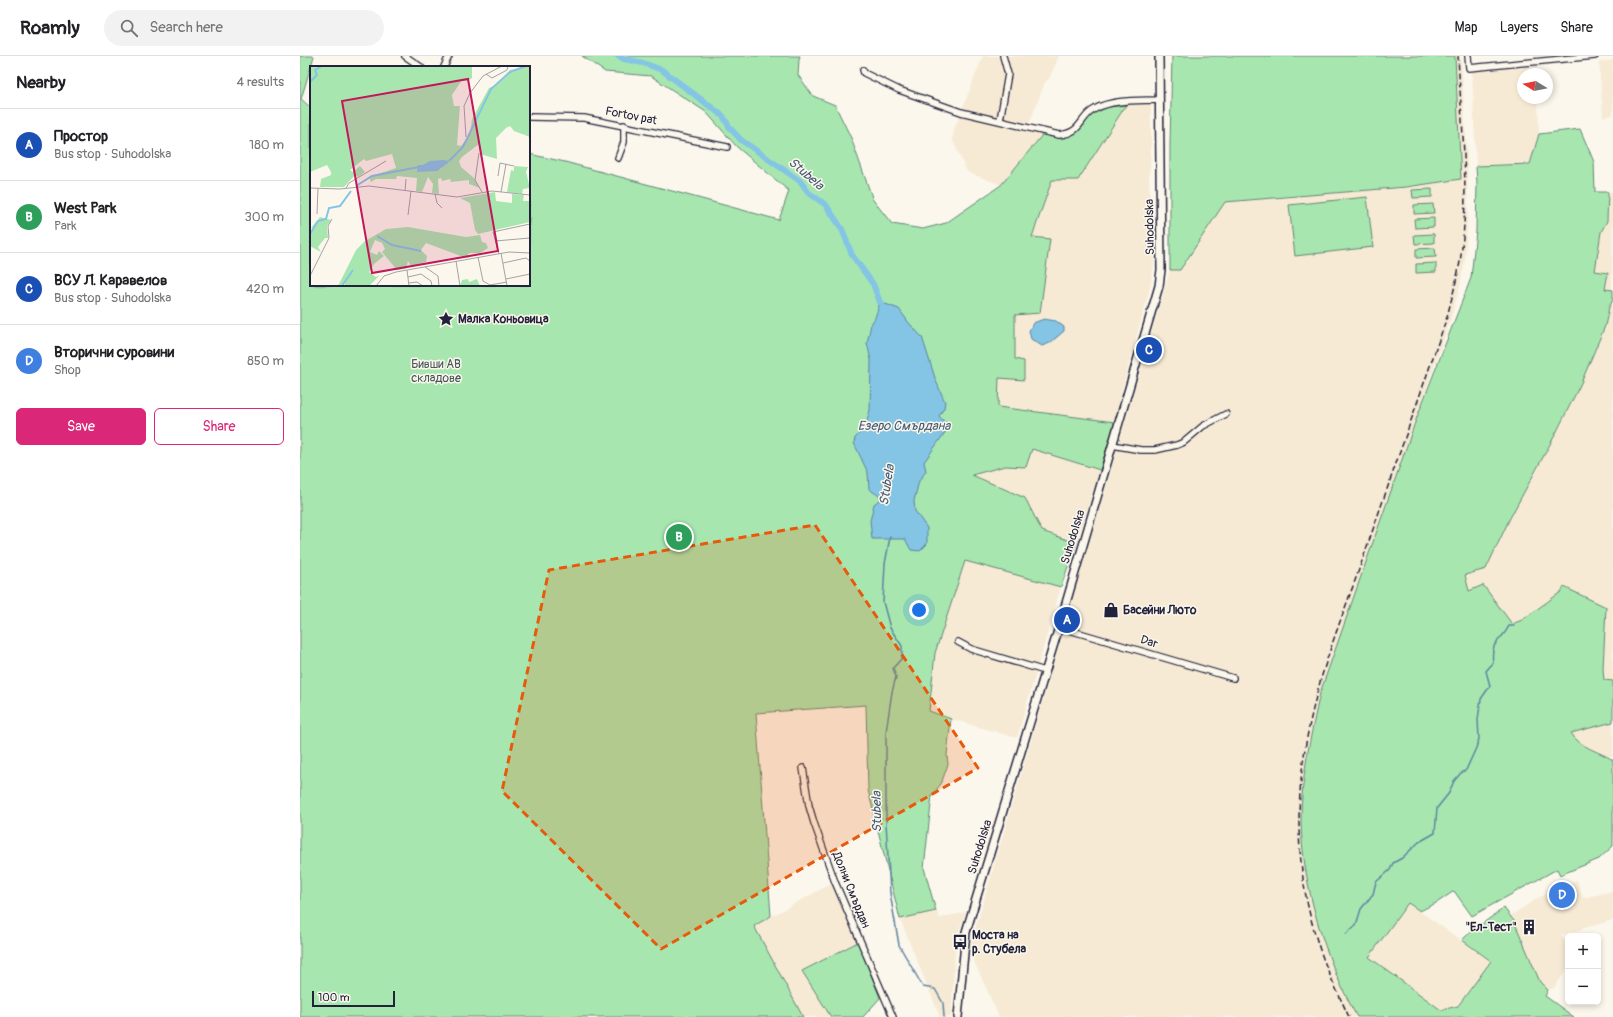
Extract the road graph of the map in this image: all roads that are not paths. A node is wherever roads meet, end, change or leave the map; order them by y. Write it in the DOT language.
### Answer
graph roads {
  1 [pos="405,56"];
  2 [pos="449,56"];
  3 [pos="1003,56"];
  4 [pos="1159,56"];
  5 [pos="1468,56"];
  6 [pos="1595,56"];
  7 [pos="1537,59"];
  8 [pos="420,66"];
  9 [pos="444,66"];
  10 [pos="863,70"];
  11 [pos="1159,100"];
  12 [pos="530,117"];
  13 [pos="1000,120"];
  14 [pos="624,125"];
  15 [pos="727,147"];
  16 [pos="618,158"];
  17 [pos="1226,414"];
  18 [pos="1112,446"];
  19 [pos="1059,627"];
  20 [pos="958,642"];
  21 [pos="1045,671"];
  22 [pos="1233,678"];
  23 [pos="803,768"];
  24 [pos="893,1017"];
  25 [pos="958,1017"];
  1 -- 8 [label="street"];
  2 -- 9 [label="street"];
  3 -- 13 [label="street"];
  4 -- 11 [label="street, Suhodolska"];
  5 -- 7 [label="street"];
  6 -- 7 [label="street"];
  10 -- 13 [label="street"];
  11 -- 13 [label="street"];
  11 -- 18 [label="street, Suhodolska"];
  12 -- 14 [label="street, Fortov pat"];
  14 -- 15 [label="street, Fortov pat"];
  14 -- 16 [label="street"];
  17 -- 18 [label="street"];
  18 -- 19 [label="street, Suhodolska"];
  19 -- 21 [label="street, Suhodolska"];
  19 -- 22 [label="street, Dar"];
  20 -- 21 [label="street"];
  21 -- 25 [label="street, Suhodolska"];
  23 -- 24 [label="street, Долни Смърдан"];
}
